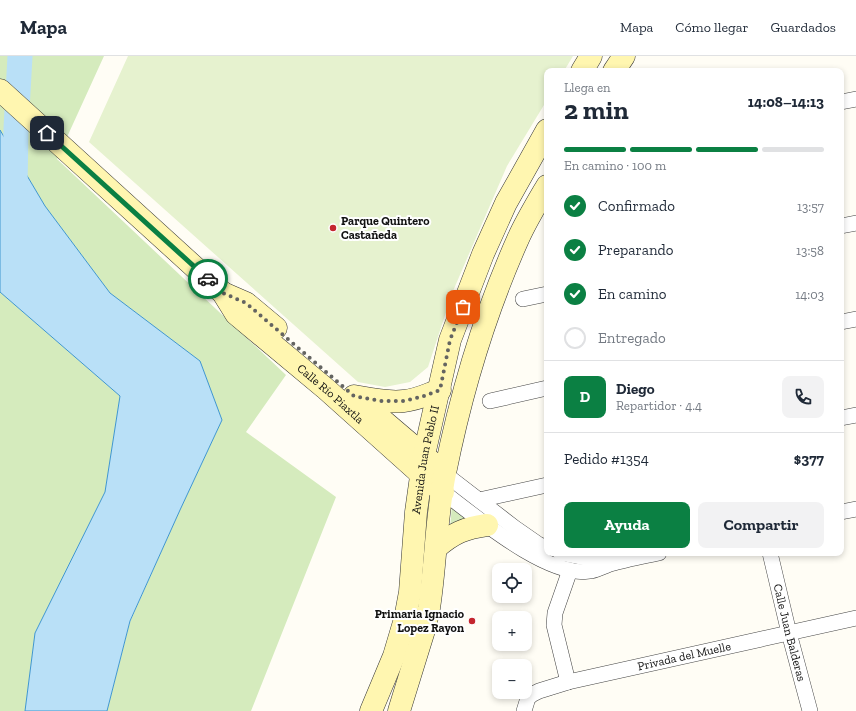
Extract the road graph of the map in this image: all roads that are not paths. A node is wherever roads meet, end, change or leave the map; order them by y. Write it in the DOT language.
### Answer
graph roads {
  1 [pos="591,56"];
  2 [pos="624,56"];
  3 [pos="584,68"];
  4 [pos="616,68"];
  5 [pos="0,90"];
  6 [pos="856,99"];
  7 [pos="844,101"];
  8 [pos="544,135"];
  9 [pos="544,192"];
  10 [pos="856,223"];
  11 [pos="844,225"];
  12 [pos="223,293"];
  13 [pos="544,295"];
  14 [pos="523,299"];
  15 [pos="856,319"];
  16 [pos="844,321"];
  17 [pos="544,389"];
  18 [pos="440,390"];
  19 [pos="354,396"];
  20 [pos="490,401"];
  21 [pos="856,415"];
  22 [pos="844,417"];
  23 [pos="423,465"];
  24 [pos="444,483"];
  25 [pos="544,486"];
  26 [pos="479,500"];
  27 [pos="856,509"];
  28 [pos="844,511"];
  29 [pos="487,525"];
  30 [pos="544,547"];
  31 [pos="436,548"];
  32 [pos="576,556"];
  33 [pos="646,556"];
  34 [pos="771,556"];
  35 [pos="614,563"];
  36 [pos="570,570"];
  37 [pos="856,618"];
  38 [pos="788,633"];
  39 [pos="568,682"];
  40 [pos="371,711"];
  41 [pos="399,711"];
  42 [pos="524,711"];
  43 [pos="810,711"];
  1 -- 3 [label="main road"];
  2 -- 4 [label="main road"];
  5 -- 12 [label="main road, Calle Río Piaxtla"];
  6 -- 7 [label="street"];
  8 -- 18 [label="main road, Avenida Juan Pablo II"];
  9 -- 24 [label="main road, Avenida Juan Pablo II"];
  10 -- 11 [label="street"];
  12 -- 19 [label="main road, Calle Río Piaxtla"];
  12 -- 23 [label="main road, Calle Río Piaxtla"];
  13 -- 14 [label="street"];
  15 -- 16 [label="street"];
  17 -- 20 [label="street"];
  18 -- 19 [label="main road"];
  18 -- 23 [label="main road, Avenida Juan Pablo II"];
  19 -- 23 [label="main road, Calle Río Piaxtla"];
  21 -- 22 [label="street"];
  23 -- 24 [label="main road, Calle Río Piaxtla"];
  23 -- 40 [label="main road, Avenida Juan Pablo II"];
  24 -- 26 [label="street"];
  24 -- 29 [label="street"];
  24 -- 31 [label="main road, Avenida Juan Pablo II"];
  25 -- 26 [label="street"];
  26 -- 30 [label="street"];
  27 -- 28 [label="street"];
  29 -- 31 [label="main road"];
  29 -- 36 [label="street"];
  31 -- 41 [label="main road, Avenida Juan Pablo II"];
  32 -- 35 [label="street"];
  33 -- 35 [label="street"];
  34 -- 38 [label="street, Calle Juan Balderas"];
  35 -- 36 [label="street"];
  36 -- 39 [label="street"];
  37 -- 38 [label="street, Privada del Muelle"];
  38 -- 39 [label="street, Privada del Muelle"];
  38 -- 43 [label="street, Calle Juan Balderas"];
  39 -- 42 [label="street, Privada del Muelle"];
}
